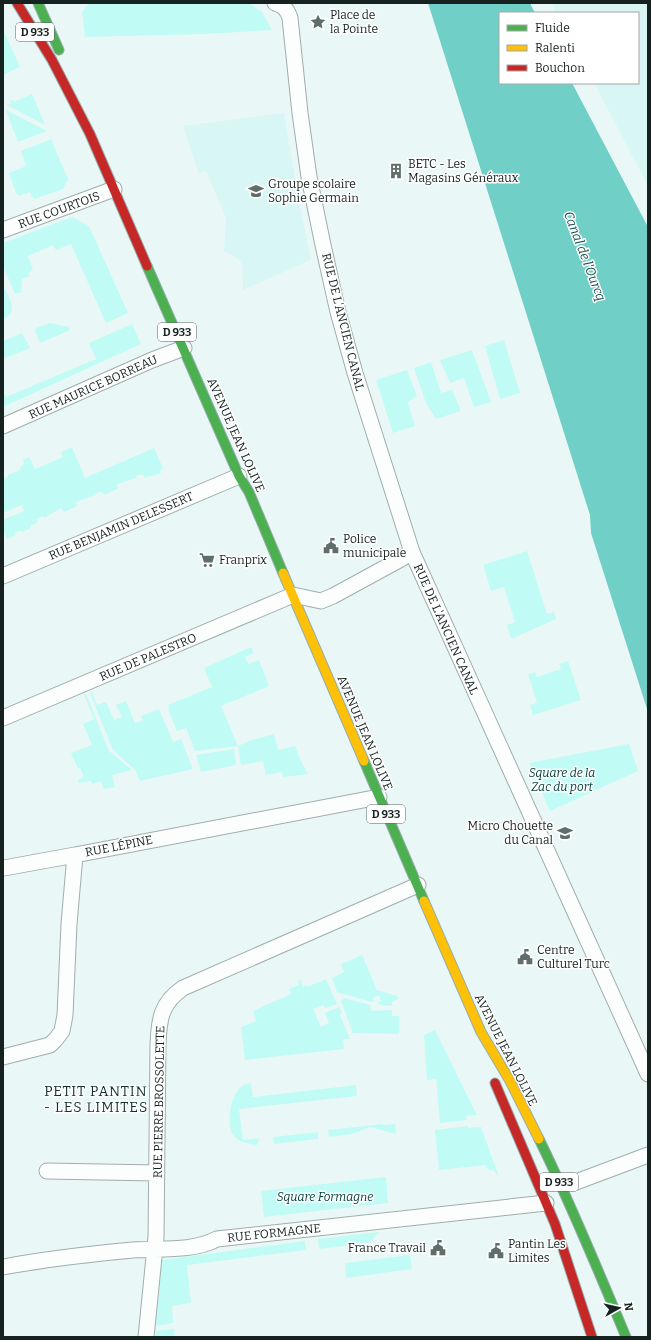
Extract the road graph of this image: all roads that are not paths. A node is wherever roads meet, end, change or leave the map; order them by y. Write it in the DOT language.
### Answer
graph roads {
  1 [pos="17,3"];
  2 [pos="38,3"];
  3 [pos="261,3"];
  4 [pos="265,3"];
  5 [pos="274,3"];
  6 [pos="90,134"];
  7 [pos="114,189"];
  8 [pos="3,230"];
  9 [pos="184,348"];
  10 [pos="3,426"];
  11 [pos="239,476"];
  12 [pos="412,552"];
  13 [pos="3,576"];
  14 [pos="293,595"];
  15 [pos="3,718"];
  16 [pos="379,797"];
  17 [pos="75,855"];
  18 [pos="4,868"];
  19 [pos="418,885"];
  20 [pos="481,1032"];
  21 [pos="3,1057"];
  22 [pos="648,1074"];
  23 [pos="648,1155"];
  24 [pos="47,1172"];
  25 [pos="157,1173"];
  26 [pos="576,1182"];
  27 [pos="546,1203"];
  28 [pos="155,1248"];
  29 [pos="3,1267"];
  30 [pos="146,1337"];
  31 [pos="592,1337"];
  32 [pos="626,1337"];
  1 -- 6 [label="main road, AVENUE JEAN LOLIVE / D 933"];
  2 -- 6 [label="main road, AVENUE JEAN LOLIVE / D 933"];
  3 -- 4 [label="street"];
  5 -- 12 [label="street, RUE DE L'ANCIEN CANAL"];
  6 -- 7 [label="main road, AVENUE JEAN LOLIVE / D 933"];
  7 -- 8 [label="street, RUE COURTOIS"];
  7 -- 9 [label="main road, AVENUE JEAN LOLIVE / D 933"];
  9 -- 10 [label="street, RUE MAURICE BORREAU"];
  9 -- 11 [label="main road, AVENUE JEAN LOLIVE / D 933"];
  11 -- 13 [label="street, RUE BENJAMIN DELESSERT"];
  11 -- 14 [label="main road, AVENUE JEAN LOLIVE / D 933"];
  12 -- 14 [label="street"];
  12 -- 22 [label="street, RUE DE L'ANCIEN CANAL"];
  14 -- 15 [label="street, RUE DE PALESTRO"];
  14 -- 16 [label="main road, AVENUE JEAN LOLIVE / D 933"];
  16 -- 17 [label="street, RUE LÉPINE"];
  16 -- 19 [label="main road, AVENUE JEAN LOLIVE / D 933"];
  17 -- 18 [label="street"];
  17 -- 21 [label="street, RUE LÉPINE"];
  19 -- 20 [label="main road, AVENUE JEAN LOLIVE / D 933"];
  19 -- 25 [label="street, RUE PIERRE BROSSOLETTE"];
  20 -- 27 [label="main road, D 933"];
  20 -- 32 [label="main road, AVENUE JEAN LOLIVE / D 933"];
  23 -- 26 [label="street"];
  24 -- 25 [label="street"];
  25 -- 28 [label="street, RUE PIERRE BROSSOLETTE"];
  27 -- 28 [label="street, RUE FORMAGNE"];
  27 -- 31 [label="main road, D 933"];
  28 -- 29 [label="street, RUE FORMAGNE"];
  28 -- 30 [label="street, RUE PIERRE BROSSOLETTE"];
}
